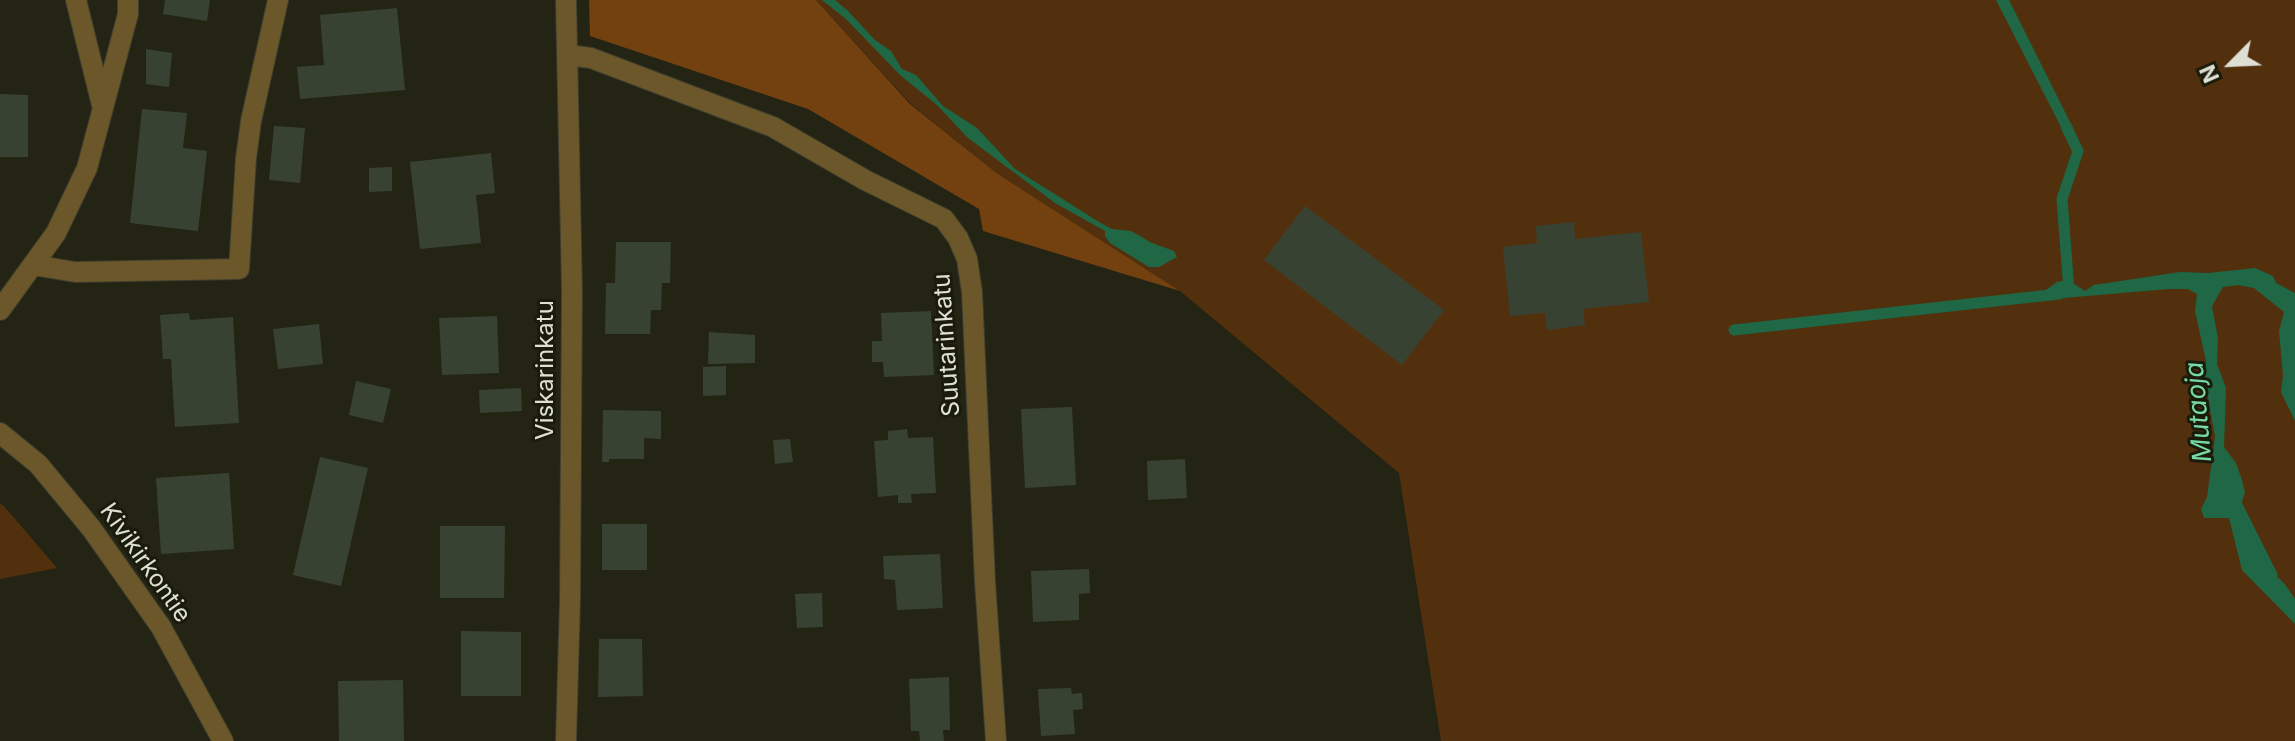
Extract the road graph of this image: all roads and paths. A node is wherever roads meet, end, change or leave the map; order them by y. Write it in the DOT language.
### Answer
graph roads {
  1 [pos="76,0"];
  2 [pos="128,0"];
  3 [pos="278,0"];
  4 [pos="566,0"];
  5 [pos="568,55"];
  6 [pos="103,108"];
  7 [pos="33,265"];
  8 [pos="0,310"];
  9 [pos="0,433"];
  10 [pos="223,741"];
  11 [pos="566,741"];
  12 [pos="996,741"];
  1 -- 6 [label="street"];
  2 -- 6 [label="street"];
  3 -- 7 [label="street"];
  4 -- 5 [label="street, Viskarinkatu"];
  5 -- 11 [label="street, Viskarinkatu"];
  5 -- 12 [label="street, Suutarinkatu"];
  6 -- 7 [label="street"];
  7 -- 8 [label="street"];
  9 -- 10 [label="street, Kivikirkontie"];
}
